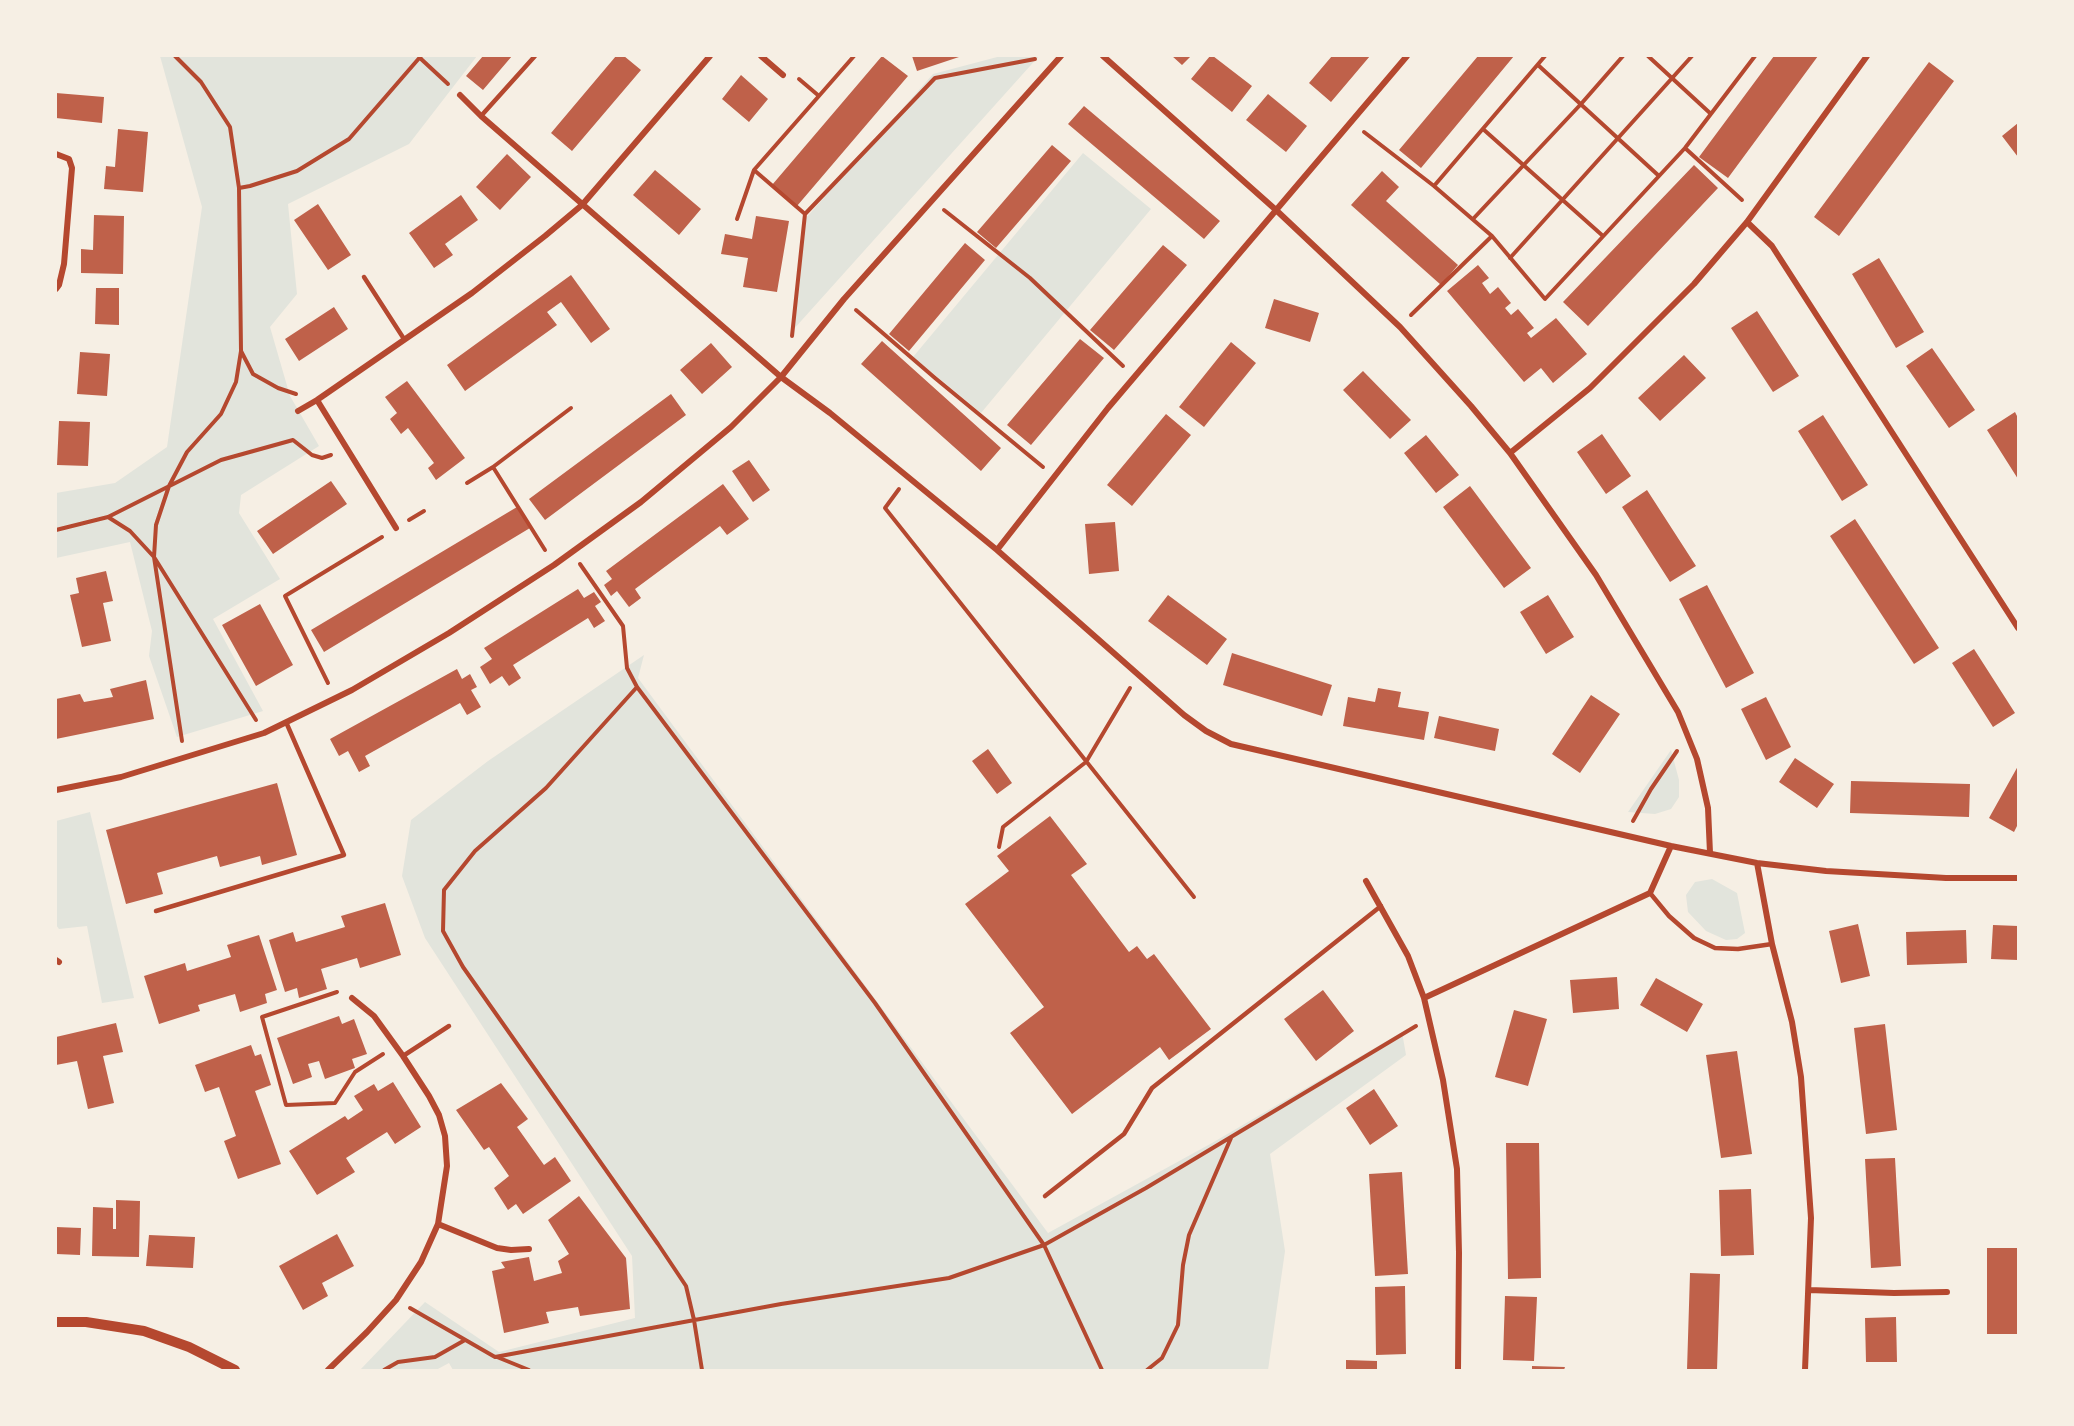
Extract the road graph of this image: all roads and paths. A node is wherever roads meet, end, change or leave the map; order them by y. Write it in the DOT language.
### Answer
graph roads {
  1 [pos="175,56"];
  2 [pos="535,56"];
  3 [pos="710,56"];
  4 [pos="761,56"];
  5 [pos="854,56"];
  6 [pos="1061,56"];
  7 [pos="1103,56"];
  8 [pos="1407,56"];
  9 [pos="1545,56"];
  10 [pos="1623,56"];
  11 [pos="1648,56"];
  12 [pos="1692,56"];
  13 [pos="1755,56"];
  14 [pos="1867,56"];
  15 [pos="420,57"];
  16 [pos="1039,58"];
  17 [pos="1538,65"];
  18 [pos="783,75"];
  19 [pos="1672,77"];
  20 [pos="460,95"];
  21 [pos="819,96"];
  22 [pos="1581,104"];
  23 [pos="1711,114"];
  24 [pos="481,116"];
  25 [pos="1352,122"];
  26 [pos="1483,129"];
  27 [pos="1619,139"];
  28 [pos="1685,148"];
  29 [pos="56,154"];
  30 [pos="1523,166"];
  31 [pos="754,170"];
  32 [pos="1659,176"];
  33 [pos="1434,186"];
  34 [pos="240,188"];
  35 [pos="931,200"];
  36 [pos="1562,201"];
  37 [pos="582,205"];
  38 [pos="1276,210"];
  39 [pos="1755,211"];
  40 [pos="805,214"];
  41 [pos="737,219"];
  42 [pos="1473,219"];
  43 [pos="1747,222"];
  44 [pos="1492,236"];
  45 [pos="1603,236"];
  46 [pos="1510,258"];
  47 [pos="364,277"];
  48 [pos="56,289"];
  49 [pos="844,299"];
  50 [pos="1400,327"];
  51 [pos="404,339"];
  52 [pos="241,351"];
  53 [pos="789,365"];
  54 [pos="781,377"];
  55 [pos="1135,377"];
  56 [pos="317,400"];
  57 [pos="571,408"];
  58 [pos="298,411"];
  59 [pos="345,446"];
  60 [pos="1510,453"];
  61 [pos="493,467"];
  62 [pos="1054,476"];
  63 [pos="909,477"];
  64 [pos="467,483"];
  65 [pos="169,486"];
  66 [pos="424,511"];
  67 [pos="108,517"];
  68 [pos="396,528"];
  69 [pos="56,530"];
  70 [pos="997,550"];
  71 [pos="571,552"];
  72 [pos="154,557"];
  73 [pos="554,565"];
  74 [pos="2019,628"];
  75 [pos="1138,675"];
  76 [pos="637,687"];
  77 [pos="335,698"];
  78 [pos="286,722"];
  79 [pos="264,733"];
  80 [pos="1688,736"];
  81 [pos="184,759"];
  82 [pos="1086,762"];
  83 [pos="56,790"];
  84 [pos="1625,834"];
  85 [pos="1671,846"];
  86 [pos="999,847"];
  87 [pos="1710,853"];
  88 [pos="1757,863"];
  89 [pos="2019,878"];
  90 [pos="1366,881"];
  91 [pos="1650,893"];
  92 [pos="1194,897"];
  93 [pos="1381,906"];
  94 [pos="156,912"];
  95 [pos="1772,944"];
  96 [pos="352,998"];
  97 [pos="1424,998"];
  98 [pos="1429,1018"];
  99 [pos="449,1026"];
  100 [pos="396,1046"];
  101 [pos="403,1056"];
  102 [pos="1231,1137"];
  103 [pos="1045,1196"];
  104 [pos="438,1224"];
  105 [pos="1044,1245"];
  106 [pos="529,1249"];
  107 [pos="1809,1290"];
  108 [pos="1947,1292"];
  109 [pos="396,1300"];
  110 [pos="694,1320"];
  111 [pos="56,1322"];
  112 [pos="466,1340"];
  113 [pos="495,1357"];
  114 [pos="235,1371"];
  115 [pos="328,1371"];
  116 [pos="384,1371"];
  117 [pos="530,1371"];
  118 [pos="702,1371"];
  119 [pos="1102,1371"];
  120 [pos="1147,1371"];
  121 [pos="1458,1371"];
  122 [pos="1805,1371"];
  1 -- 34 [label="path"];
  2 -- 24 [label="lane"];
  3 -- 37 [label="street"];
  4 -- 18 [label="street"];
  5 -- 21 [label="path"];
  6 -- 35 [label="street"];
  7 -- 38 [label="street"];
  8 -- 25 [label="street"];
  9 -- 17 [label="path"];
  10 -- 22 [label="path"];
  11 -- 19 [label="path"];
  12 -- 19 [label="path"];
  13 -- 23 [label="path"];
  14 -- 39 [label="street"];
  15 -- 20 [label="path"];
  15 -- 34 [label="path"];
  16 -- 40 [label="path"];
  17 -- 22 [label="path"];
  17 -- 26 [label="path"];
  18 -- 21 [label="path"];
  19 -- 23 [label="path"];
  19 -- 27 [label="path"];
  20 -- 24 [label="street"];
  21 -- 31 [label="path"];
  22 -- 27 [label="path"];
  22 -- 30 [label="path"];
  23 -- 28 [label="path"];
  24 -- 37 [label="street"];
  25 -- 33 [label="path"];
  25 -- 38 [label="street"];
  26 -- 30 [label="path"];
  26 -- 33 [label="path"];
  27 -- 32 [label="path"];
  27 -- 36 [label="path"];
  28 -- 32 [label="path"];
  28 -- 39 [label="path"];
  29 -- 48 [label="street"];
  30 -- 36 [label="path"];
  30 -- 42 [label="path"];
  31 -- 40 [label="path"];
  31 -- 41 [label="path"];
  32 -- 45 [label="path"];
  33 -- 42 [label="path"];
  34 -- 52 [label="path"];
  35 -- 49 [label="street"];
  35 -- 55 [label="path"];
  36 -- 45 [label="path"];
  36 -- 46 [label="path"];
  37 -- 51 [label="street"];
  37 -- 54 [label="street"];
  38 -- 50 [label="street"];
  38 -- 55 [label="street"];
  39 -- 43 [label="street"];
  40 -- 53 [label="path"];
  42 -- 44 [label="path"];
  43 -- 60 [label="street"];
  43 -- 74 [label="street"];
  44 -- 46 [label="path"];
  44 -- 50 [label="path"];
  45 -- 46 [label="path"];
  47 -- 51 [label="lane"];
  49 -- 53 [label="street"];
  49 -- 62 [label="path"];
  50 -- 60 [label="street"];
  51 -- 56 [label="street"];
  52 -- 56 [label="path"];
  52 -- 65 [label="path"];
  53 -- 54 [label="street"];
  54 -- 63 [label="street"];
  54 -- 71 [label="street"];
  55 -- 62 [label="street"];
  56 -- 58 [label="street"];
  56 -- 59 [label="street"];
  57 -- 61 [label="path"];
  59 -- 65 [label="path"];
  59 -- 68 [label="street"];
  60 -- 80 [label="street"];
  61 -- 64 [label="path"];
  61 -- 73 [label="path"];
  62 -- 70 [label="street"];
  63 -- 70 [label="street"];
  63 -- 82 [label="path"];
  65 -- 67 [label="path"];
  65 -- 72 [label="path"];
  66 -- 68 [label="path"];
  67 -- 69 [label="path"];
  67 -- 72 [label="path"];
  68 -- 77 [label="path"];
  70 -- 75 [label="street"];
  71 -- 73 [label="street"];
  71 -- 76 [label="path"];
  72 -- 79 [label="path"];
  72 -- 81 [label="path"];
  73 -- 77 [label="street"];
  75 -- 82 [label="path"];
  75 -- 84 [label="street"];
  76 -- 105 [label="path"];
  76 -- 110 [label="path"];
  77 -- 78 [label="street"];
  78 -- 79 [label="street"];
  78 -- 94 [label="lane"];
  79 -- 81 [label="street"];
  80 -- 84 [label="path"];
  80 -- 87 [label="street"];
  81 -- 83 [label="street"];
  82 -- 86 [label="path"];
  82 -- 92 [label="path"];
  84 -- 85 [label="street"];
  85 -- 87 [label="street"];
  85 -- 91 [label="street"];
  87 -- 88 [label="street"];
  88 -- 89 [label="street"];
  88 -- 95 [label="street"];
  90 -- 93 [label="street"];
  91 -- 95 [label="lane"];
  91 -- 97 [label="street"];
  93 -- 97 [label="street"];
  93 -- 103 [label="lane"];
  95 -- 107 [label="street"];
  96 -- 100 [label="street"];
  96 -- 100 [label="path"];
  97 -- 98 [label="street"];
  98 -- 102 [label="path"];
  98 -- 121 [label="street"];
  99 -- 101 [label="lane"];
  100 -- 101 [label="street"];
  101 -- 104 [label="street"];
  102 -- 105 [label="path"];
  102 -- 120 [label="path"];
  104 -- 106 [label="street"];
  104 -- 109 [label="street"];
  105 -- 110 [label="path"];
  105 -- 119 [label="path"];
  107 -- 108 [label="street"];
  107 -- 122 [label="street"];
  109 -- 112 [label="path"];
  109 -- 115 [label="street"];
  110 -- 113 [label="path"];
  110 -- 118 [label="path"];
  111 -- 114 [label="street"];
  112 -- 113 [label="path"];
  112 -- 116 [label="path"];
  113 -- 117 [label="path"];
}
